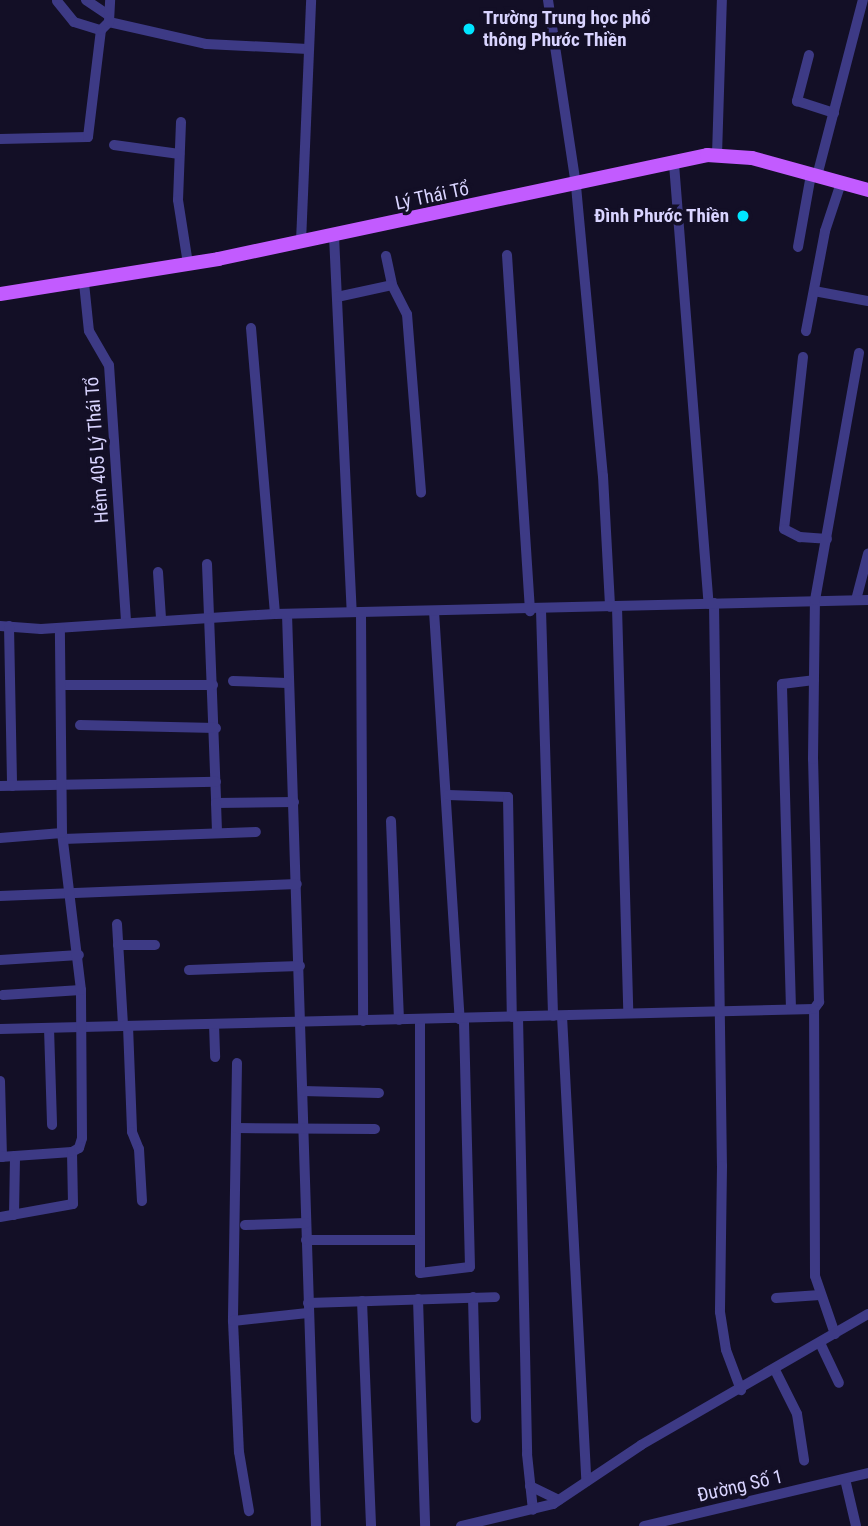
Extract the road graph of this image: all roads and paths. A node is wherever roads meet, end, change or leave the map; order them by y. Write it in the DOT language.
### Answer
graph roads {
  1 [pos="86,0"];
  2 [pos="110,0"];
  3 [pos="311,0"];
  4 [pos="548,0"];
  5 [pos="722,0"];
  6 [pos="863,0"];
  7 [pos="57,1"];
  8 [pos="106,22"];
  9 [pos="308,49"];
  10 [pos="809,55"];
  11 [pos="834,113"];
  12 [pos="181,122"];
  13 [pos="0,139"];
  14 [pos="114,145"];
  15 [pos="179,154"];
  16 [pos="717,155"];
  17 [pos="674,164"];
  18 [pos="814,176"];
  19 [pos="841,183"];
  20 [pos="576,186"];
  21 [pos="868,190"];
  22 [pos="334,236"];
  23 [pos="301,242"];
  24 [pos="798,247"];
  25 [pos="507,255"];
  26 [pos="386,256"];
  27 [pos="188,264"];
  28 [pos="84,283"];
  29 [pos="392,285"];
  30 [pos="814,291"];
  31 [pos="0,294"];
  32 [pos="337,297"];
  33 [pos="868,301"];
  34 [pos="251,328"];
  35 [pos="806,331"];
  36 [pos="859,353"];
  37 [pos="803,357"];
  38 [pos="422,492"];
  39 [pos="827,539"];
  40 [pos="868,554"];
  41 [pos="207,564"];
  42 [pos="158,572"];
  43 [pos="816,600"];
  44 [pos="862,600"];
  45 [pos="712,604"];
  46 [pos="613,607"];
  47 [pos="535,610"];
  48 [pos="434,611"];
  49 [pos="357,612"];
  50 [pos="275,614"];
  51 [pos="287,614"];
  52 [pos="212,616"];
  53 [pos="161,618"];
  54 [pos="126,621"];
  55 [pos="4,626"];
  56 [pos="60,628"];
  57 [pos="814,680"];
  58 [pos="233,681"];
  59 [pos="287,683"];
  60 [pos="63,685"];
  61 [pos="213,685"];
  62 [pos="80,724"];
  63 [pos="216,729"];
  64 [pos="216,782"];
  65 [pos="6,786"];
  66 [pos="62,786"];
  67 [pos="448,794"];
  68 [pos="294,802"];
  69 [pos="216,803"];
  70 [pos="391,821"];
  71 [pos="256,832"];
  72 [pos="217,833"];
  73 [pos="62,836"];
  74 [pos="0,838"];
  75 [pos="297,884"];
  76 [pos="68,894"];
  77 [pos="0,896"];
  78 [pos="117,924"];
  79 [pos="118,945"];
  80 [pos="155,945"];
  81 [pos="79,955"];
  82 [pos="0,960"];
  83 [pos="300,966"];
  84 [pos="189,970"];
  85 [pos="81,990"];
  86 [pos="3,995"];
  87 [pos="791,1009"];
  88 [pos="814,1009"];
  89 [pos="719,1011"];
  90 [pos="628,1013"];
  91 [pos="557,1016"];
  92 [pos="515,1017"];
  93 [pos="462,1019"];
  94 [pos="399,1020"];
  95 [pos="420,1020"];
  96 [pos="363,1021"];
  97 [pos="301,1023"];
  98 [pos="214,1024"];
  99 [pos="125,1026"];
  100 [pos="82,1027"];
  101 [pos="49,1028"];
  102 [pos="0,1029"];
  103 [pos="215,1057"];
  104 [pos="237,1063"];
  105 [pos="0,1081"];
  106 [pos="303,1091"];
  107 [pos="379,1093"];
  108 [pos="52,1125"];
  109 [pos="236,1128"];
  110 [pos="304,1128"];
  111 [pos="375,1129"];
  112 [pos="72,1152"];
  113 [pos="15,1156"];
  114 [pos="1,1157"];
  115 [pos="142,1201"];
  116 [pos="14,1215"];
  117 [pos="0,1217"];
  118 [pos="306,1223"];
  119 [pos="245,1225"];
  120 [pos="306,1240"];
  121 [pos="418,1240"];
  122 [pos="820,1295"];
  123 [pos="473,1297"];
  124 [pos="495,1297"];
  125 [pos="776,1298"];
  126 [pos="418,1299"];
  127 [pos="362,1301"];
  128 [pos="308,1308"];
  129 [pos="868,1314"];
  130 [pos="233,1321"];
  131 [pos="835,1334"];
  132 [pos="820,1343"];
  133 [pos="775,1370"];
  134 [pos="839,1383"];
  135 [pos="741,1390"];
  136 [pos="476,1418"];
  137 [pos="804,1460"];
  138 [pos="868,1473"];
  139 [pos="845,1479"];
  140 [pos="586,1481"];
  141 [pos="530,1486"];
  142 [pos="559,1500"];
  143 [pos="533,1510"];
  144 [pos="249,1511"];
  145 [pos="316,1526"];
  146 [pos="371,1526"];
  147 [pos="425,1526"];
  148 [pos="461,1526"];
  149 [pos="644,1526"];
  150 [pos="856,1526"];
  1 -- 8 [label="street"];
  2 -- 8 [label="street"];
  3 -- 9 [label="street"];
  4 -- 20 [label="street"];
  5 -- 16 [label="street"];
  6 -- 11 [label="street"];
  7 -- 8 [label="street"];
  8 -- 9 [label="street"];
  8 -- 13 [label="street"];
  9 -- 23 [label="street"];
  10 -- 11 [label="street"];
  11 -- 18 [label="street"];
  12 -- 15 [label="street"];
  14 -- 15 [label="street"];
  15 -- 27 [label="street"];
  16 -- 17 [label="main road, Lý Thái Tổ"];
  16 -- 18 [label="main road, Lý Thái Tổ"];
  17 -- 20 [label="main road, Lý Thái Tổ"];
  17 -- 45 [label="street"];
  18 -- 19 [label="main road, Lý Thái Tổ"];
  18 -- 24 [label="street"];
  19 -- 21 [label="main road, Lý Thái Tổ"];
  19 -- 30 [label="street"];
  20 -- 22 [label="main road, Lý Thái Tổ"];
  20 -- 46 [label="street"];
  22 -- 23 [label="main road, Lý Thái Tổ"];
  22 -- 32 [label="street"];
  23 -- 27 [label="main road, Lý Thái Tổ"];
  25 -- 47 [label="street"];
  26 -- 29 [label="street"];
  27 -- 28 [label="main road, Lý Thái Tổ"];
  28 -- 31 [label="main road, Lý Thái Tổ"];
  28 -- 54 [label="street, Hẻm 405 Lý Thái Tổ"];
  29 -- 32 [label="street"];
  29 -- 38 [label="street"];
  30 -- 33 [label="street"];
  30 -- 35 [label="street"];
  32 -- 49 [label="street"];
  34 -- 50 [label="street"];
  36 -- 39 [label="street"];
  37 -- 39 [label="street"];
  39 -- 43 [label="street"];
  40 -- 44 [label="street"];
  41 -- 52 [label="street"];
  42 -- 53 [label="street"];
  43 -- 44 [label="street"];
  43 -- 45 [label="street"];
  43 -- 57 [label="street"];
  45 -- 46 [label="street"];
  45 -- 89 [label="street"];
  46 -- 47 [label="street"];
  46 -- 90 [label="street"];
  47 -- 48 [label="street"];
  47 -- 91 [label="street"];
  48 -- 49 [label="street"];
  48 -- 67 [label="street"];
  49 -- 51 [label="street"];
  49 -- 96 [label="street"];
  50 -- 51 [label="street"];
  50 -- 52 [label="street"];
  51 -- 59 [label="street"];
  52 -- 53 [label="street"];
  52 -- 61 [label="street"];
  53 -- 54 [label="street"];
  54 -- 56 [label="street"];
  55 -- 56 [label="street"];
  55 -- 65 [label="street"];
  56 -- 60 [label="street"];
  57 -- 87 [label="street"];
  57 -- 88 [label="street"];
  58 -- 59 [label="street"];
  59 -- 68 [label="street"];
  60 -- 61 [label="street"];
  60 -- 66 [label="street"];
  61 -- 63 [label="street"];
  62 -- 63 [label="street"];
  63 -- 64 [label="street"];
  64 -- 66 [label="street"];
  64 -- 69 [label="street"];
  65 -- 66 [label="street"];
  66 -- 73 [label="street"];
  67 -- 92 [label="street"];
  67 -- 93 [label="street"];
  68 -- 69 [label="street"];
  68 -- 75 [label="street"];
  69 -- 72 [label="street"];
  70 -- 94 [label="street"];
  71 -- 72 [label="street"];
  72 -- 73 [label="street"];
  73 -- 74 [label="street"];
  73 -- 76 [label="street"];
  75 -- 76 [label="street"];
  75 -- 83 [label="street"];
  76 -- 77 [label="street"];
  76 -- 81 [label="street"];
  78 -- 79 [label="street"];
  79 -- 80 [label="street"];
  79 -- 99 [label="street"];
  81 -- 82 [label="street"];
  81 -- 85 [label="street"];
  83 -- 84 [label="street"];
  83 -- 97 [label="street"];
  85 -- 86 [label="street"];
  85 -- 100 [label="street"];
  87 -- 88 [label="street"];
  87 -- 89 [label="street"];
  88 -- 122 [label="street"];
  89 -- 90 [label="street"];
  89 -- 135 [label="street"];
  90 -- 91 [label="street"];
  91 -- 92 [label="street"];
  91 -- 140 [label="street"];
  92 -- 93 [label="street"];
  92 -- 141 [label="street"];
  93 -- 95 [label="street"];
  93 -- 121 [label="street"];
  94 -- 95 [label="street"];
  94 -- 96 [label="street"];
  95 -- 121 [label="street"];
  96 -- 97 [label="street"];
  97 -- 98 [label="street"];
  97 -- 106 [label="street"];
  98 -- 99 [label="street"];
  98 -- 103 [label="street"];
  99 -- 100 [label="street"];
  99 -- 115 [label="street"];
  100 -- 101 [label="street"];
  100 -- 112 [label="street"];
  101 -- 102 [label="street"];
  101 -- 108 [label="street"];
  104 -- 109 [label="street"];
  105 -- 114 [label="street"];
  106 -- 107 [label="street"];
  106 -- 110 [label="street"];
  109 -- 110 [label="street"];
  109 -- 130 [label="street"];
  110 -- 111 [label="street"];
  110 -- 118 [label="street"];
  112 -- 113 [label="street"];
  112 -- 116 [label="street"];
  113 -- 114 [label="street"];
  113 -- 116 [label="street"];
  116 -- 117 [label="street"];
  118 -- 119 [label="street"];
  118 -- 120 [label="street"];
  120 -- 121 [label="street"];
  120 -- 128 [label="street"];
  122 -- 125 [label="street"];
  122 -- 131 [label="street"];
  123 -- 124 [label="street"];
  123 -- 126 [label="street"];
  123 -- 136 [label="street"];
  126 -- 127 [label="street"];
  126 -- 147 [label="street"];
  127 -- 128 [label="street"];
  127 -- 146 [label="street"];
  128 -- 130 [label="street"];
  128 -- 145 [label="street"];
  129 -- 131 [label="street"];
  130 -- 144 [label="street"];
  131 -- 132 [label="street"];
  132 -- 133 [label="street"];
  132 -- 134 [label="street"];
  133 -- 135 [label="street"];
  133 -- 137 [label="street"];
  135 -- 140 [label="street"];
  138 -- 139 [label="street, Đường Số 1"];
  139 -- 149 [label="street, Đường Số 1"];
  139 -- 150 [label="street"];
  140 -- 142 [label="street"];
  141 -- 142 [label="street"];
  141 -- 143 [label="street"];
  142 -- 143 [label="street"];
  143 -- 148 [label="street"];
}
